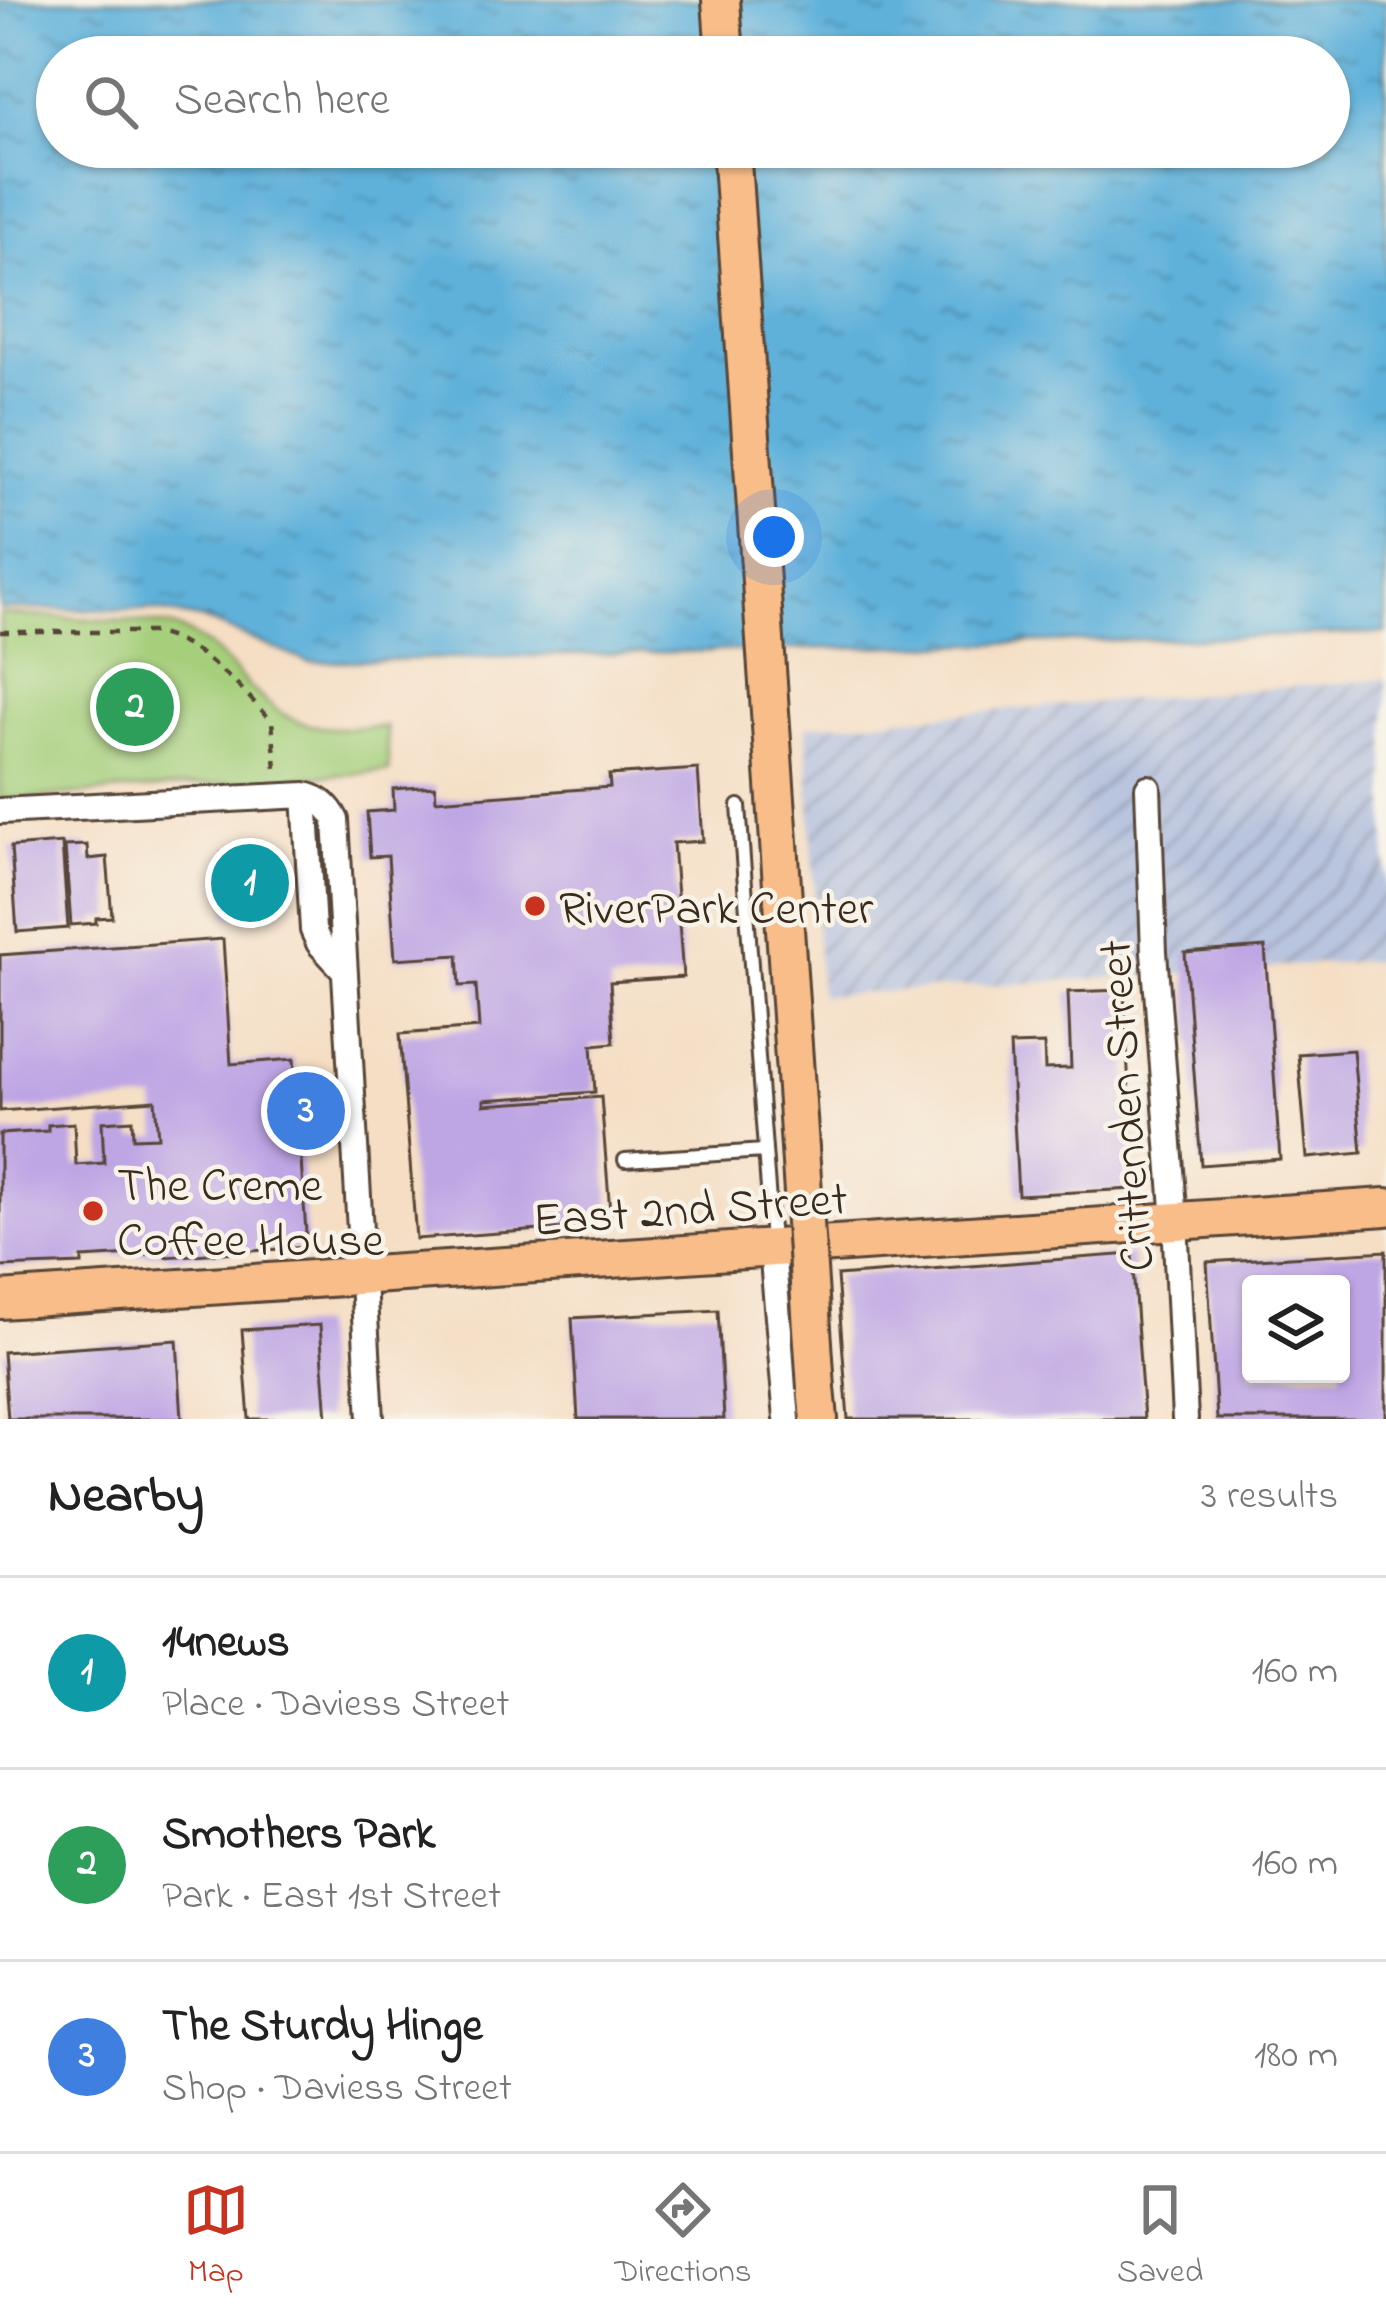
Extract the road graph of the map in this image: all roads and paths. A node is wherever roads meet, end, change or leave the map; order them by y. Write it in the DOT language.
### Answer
graph roads {
  1 [pos="721,0"];
  2 [pos="724,36"];
  3 [pos="732,168"];
  4 [pos="0,632"];
  5 [pos="276,769"];
  6 [pos="1148,788"];
  7 [pos="739,806"];
  8 [pos="0,811"];
  9 [pos="764,1150"];
  10 [pos="625,1160"];
  11 [pos="1386,1207"];
  12 [pos="1175,1221"];
  13 [pos="772,1250"];
  14 [pos="363,1278"];
  15 [pos="0,1300"];
  16 [pos="818,1404"];
  17 [pos="371,1419"];
  18 [pos="787,1419"];
  19 [pos="1185,1419"];
  1 -- 2 [label="main road"];
  3 -- 16 [label="main road, bridge"];
  4 -- 5 [label="path"];
  6 -- 12 [label="street, Crittenden Street"];
  7 -- 9 [label="lane"];
  8 -- 14 [label="street"];
  9 -- 10 [label="lane"];
  9 -- 13 [label="lane"];
  11 -- 12 [label="main road, East 2nd Street"];
  12 -- 13 [label="main road, East 2nd Street"];
  12 -- 19 [label="street, Crittenden Street"];
  13 -- 14 [label="main road, East 2nd Street"];
  13 -- 18 [label="street"];
  14 -- 15 [label="main road, East 2nd Street"];
  14 -- 17 [label="street"];
}
